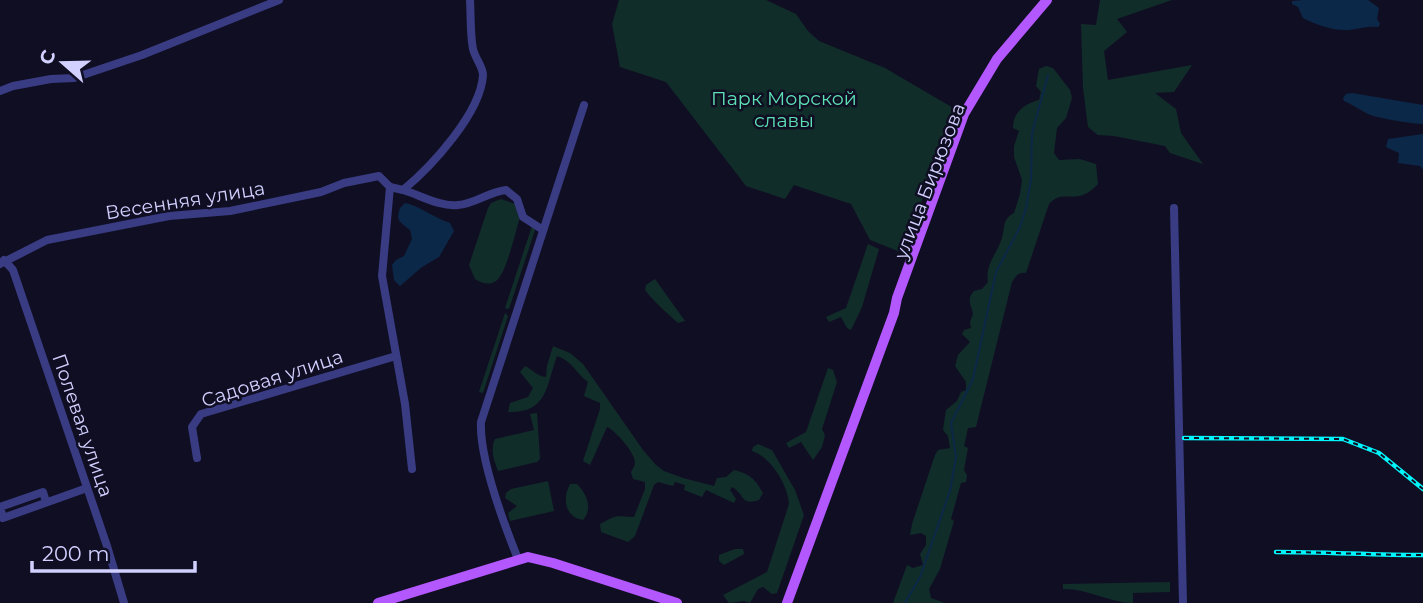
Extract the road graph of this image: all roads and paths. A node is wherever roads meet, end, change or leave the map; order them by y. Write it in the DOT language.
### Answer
graph roads {
  1 [pos="279,0"];
  2 [pos="470,0"];
  3 [pos="1047,0"];
  4 [pos="1056,0"];
  5 [pos="0,91"];
  6 [pos="584,105"];
  7 [pos="390,187"];
  8 [pos="403,190"];
  9 [pos="1174,208"];
  10 [pos="543,230"];
  11 [pos="2,262"];
  12 [pos="894,313"];
  13 [pos="396,356"];
  14 [pos="197,457"];
  15 [pos="412,469"];
  16 [pos="88,488"];
  17 [pos="46,502"];
  18 [pos="517,559"];
  19 [pos="124,603"];
  20 [pos="378,603"];
  21 [pos="677,603"];
  22 [pos="787,603"];
  23 [pos="1183,603"];
  1 -- 5 [label="street"];
  2 -- 8 [label="street"];
  3 -- 12 [label="main road, улица Бирюзова"];
  4 -- 12 [label="main road, улица Бирюзова"];
  6 -- 10 [label="street"];
  7 -- 8 [label="street"];
  7 -- 11 [label="street, Весенняя улица"];
  7 -- 13 [label="street"];
  8 -- 10 [label="street"];
  9 -- 23 [label="street"];
  10 -- 18 [label="street"];
  11 -- 16 [label="street, Полевая улица"];
  12 -- 22 [label="main road, улица Бирюзова"];
  13 -- 14 [label="street, Садовая улица"];
  13 -- 15 [label="street"];
  16 -- 17 [label="street"];
  16 -- 19 [label="street, Полевая улица"];
  17 -- 17 [label="street"];
  18 -- 20 [label="main road"];
  18 -- 21 [label="main road"];
}
